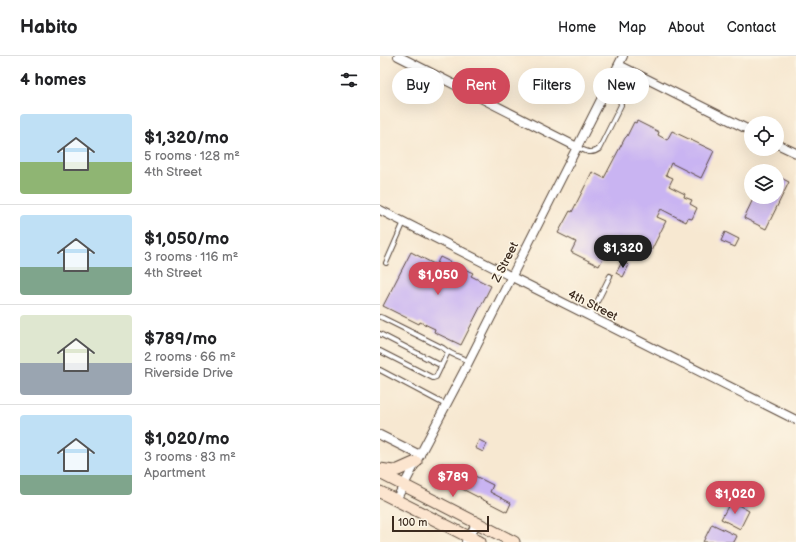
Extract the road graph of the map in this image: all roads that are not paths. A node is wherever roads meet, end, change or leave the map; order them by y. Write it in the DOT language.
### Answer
graph roads {
  1 [pos="398,56"];
  2 [pos="623,56"];
  3 [pos="619,65"];
  4 [pos="618,68"];
  5 [pos="600,104"];
  6 [pos="621,104"];
  7 [pos="744,128"];
  8 [pos="578,147"];
  9 [pos="784,147"];
  10 [pos="796,153"];
  11 [pos="380,210"];
  12 [pos="404,222"];
  13 [pos="386,263"];
  14 [pos="610,276"];
  15 [pos="512,277"];
  16 [pos="589,316"];
  17 [pos="380,318"];
  18 [pos="380,334"];
  19 [pos="380,351"];
  20 [pos="448,352"];
  21 [pos="469,361"];
  22 [pos="441,367"];
  23 [pos="380,370"];
  24 [pos="446,405"];
  25 [pos="796,420"];
  26 [pos="380,434"];
  27 [pos="418,458"];
  28 [pos="380,469"];
  29 [pos="380,474"];
  30 [pos="404,485"];
  31 [pos="380,492"];
  32 [pos="396,500"];
  33 [pos="476,522"];
  34 [pos="468,540"];
  35 [pos="480,542"];
  36 [pos="514,542"];
  1 -- 8 [label="street"];
  2 -- 3 [label="street, Z Street"];
  3 -- 4 [label="street, Z Street"];
  3 -- 7 [label="street"];
  5 -- 8 [label="street, Z Street"];
  6 -- 8 [label="lane"];
  8 -- 15 [label="street, Z Street"];
  9 -- 10 [label="street"];
  11 -- 12 [label="street, 4th Street"];
  12 -- 13 [label="lane"];
  12 -- 15 [label="street, 4th Street"];
  14 -- 16 [label="lane"];
  15 -- 16 [label="street, 4th Street"];
  15 -- 21 [label="street, Z Street"];
  16 -- 25 [label="street, 4th Street"];
  17 -- 20 [label="lane"];
  18 -- 22 [label="lane"];
  19 -- 22 [label="lane"];
  20 -- 21 [label="lane"];
  20 -- 22 [label="lane"];
  21 -- 24 [label="street, Z Street"];
  23 -- 24 [label="lane"];
  24 -- 27 [label="street, Z Street"];
  26 -- 27 [label="street"];
  27 -- 28 [label="street"];
  27 -- 30 [label="street, Z Street"];
  29 -- 30 [label="street"];
  30 -- 32 [label="street, Z Street"];
  30 -- 33 [label="street"];
  31 -- 32 [label="street"];
  32 -- 34 [label="street"];
  33 -- 34 [label="street"];
  33 -- 36 [label="street"];
  34 -- 35 [label="street"];
}
